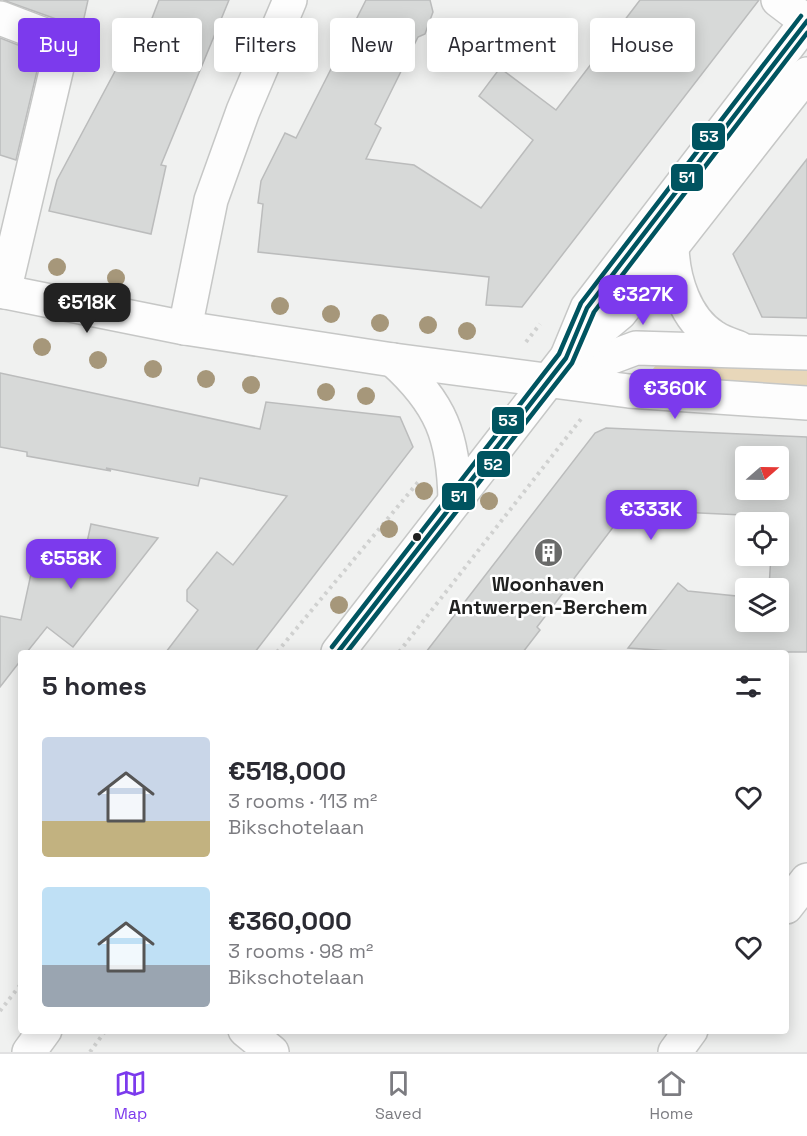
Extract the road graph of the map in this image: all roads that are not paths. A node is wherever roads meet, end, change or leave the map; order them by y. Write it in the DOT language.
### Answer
graph roads {
  1 [pos="290,0"];
  2 [pos="778,0"];
  3 [pos="0,18"];
  4 [pos="807,21"];
  5 [pos="807,74"];
  6 [pos="672,247"];
  7 [pos="2,292"];
  8 [pos="185,328"];
  9 [pos="750,352"];
  10 [pos="807,353"];
  11 [pos="393,360"];
  12 [pos="558,369"];
  13 [pos="807,403"];
  14 [pos="455,501"];
  15 [pos="340,650"];
  16 [pos="807,880"];
  17 [pos="789,903"];
  18 [pos="42,1034"];
  19 [pos="250,1034"];
  20 [pos="688,1034"];
  21 [pos="28,1052"];
  22 [pos="272,1052"];
  23 [pos="675,1052"];
  1 -- 8 [label="street"];
  2 -- 4 [label="street"];
  3 -- 7 [label="street"];
  4 -- 12 [label="street"];
  5 -- 6 [label="street"];
  6 -- 9 [label="street"];
  6 -- 12 [label="street"];
  7 -- 8 [label="street"];
  8 -- 11 [label="street"];
  9 -- 10 [label="street"];
  9 -- 12 [label="street"];
  11 -- 12 [label="street"];
  11 -- 14 [label="street"];
  12 -- 13 [label="street"];
  12 -- 14 [label="street"];
  14 -- 15 [label="street"];
  16 -- 17 [label="street"];
  18 -- 21 [label="street"];
  19 -- 22 [label="street"];
  20 -- 23 [label="street"];
}
